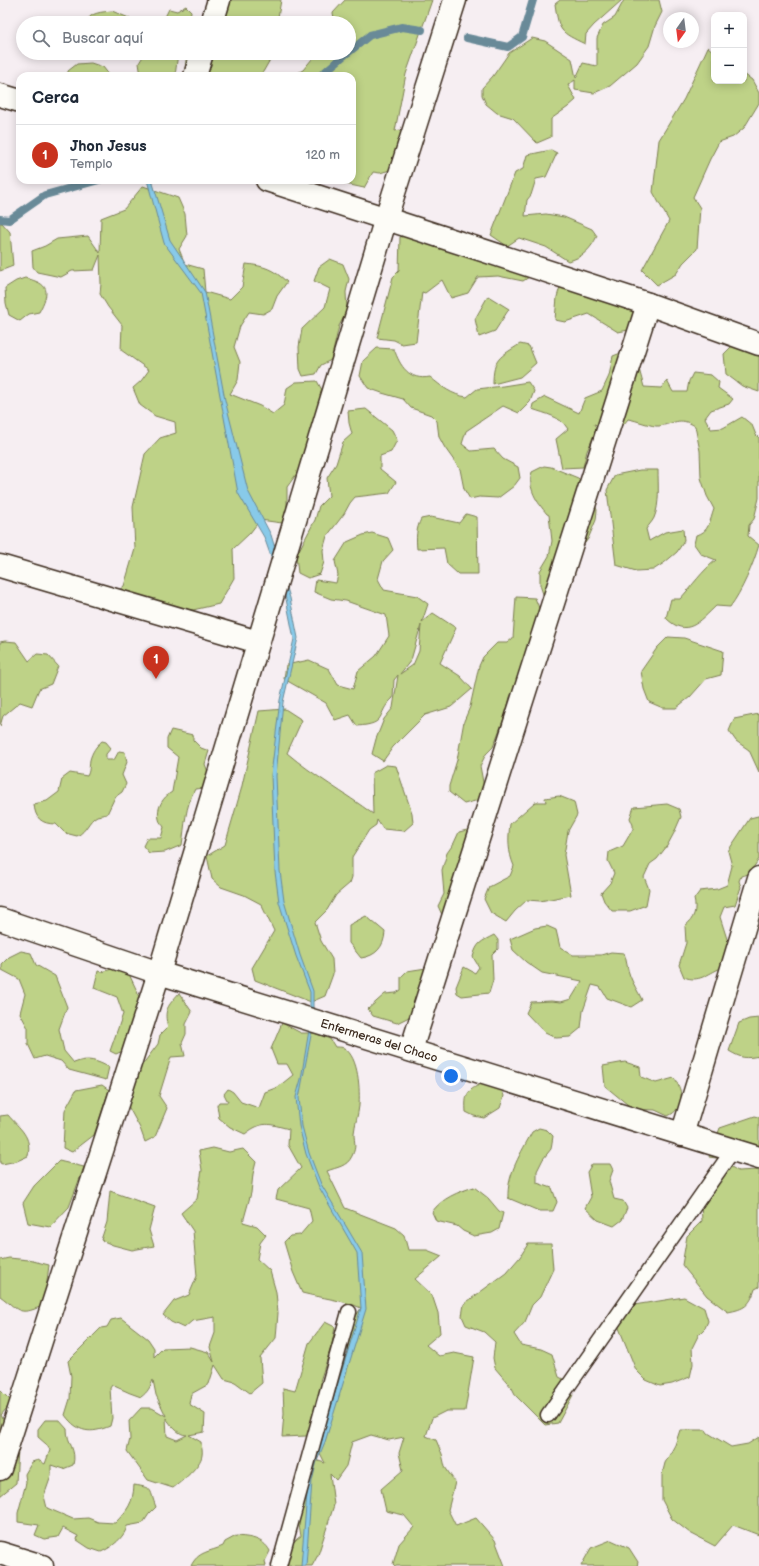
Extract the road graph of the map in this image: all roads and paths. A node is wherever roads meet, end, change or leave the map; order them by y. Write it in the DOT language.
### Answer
graph roads {
  1 [pos="219,0"];
  2 [pos="456,0"];
  3 [pos="214,16"];
  4 [pos="200,60"];
  5 [pos="196,72"];
  6 [pos="0,94"];
  7 [pos="16,100"];
  8 [pos="280,184"];
  9 [pos="386,218"];
  10 [pos="648,304"];
  11 [pos="759,344"];
  12 [pos="0,566"];
  13 [pos="258,642"];
  14 [pos="759,878"];
  15 [pos="0,919"];
  16 [pos="159,973"];
  17 [pos="411,1050"];
  18 [pos="682,1135"];
  19 [pos="733,1150"];
  20 [pos="759,1158"];
  21 [pos="349,1312"];
  22 [pos="548,1415"];
  23 [pos="0,1469"];
  24 [pos="0,1553"];
  25 [pos="42,1566"];
  26 [pos="279,1566"];
  1 -- 3 [label="street"];
  2 -- 9 [label="street"];
  4 -- 5 [label="street"];
  6 -- 7 [label="street"];
  8 -- 9 [label="street"];
  9 -- 10 [label="street"];
  9 -- 13 [label="street"];
  10 -- 11 [label="street"];
  10 -- 17 [label="street"];
  12 -- 13 [label="street"];
  13 -- 16 [label="street"];
  14 -- 18 [label="street"];
  15 -- 16 [label="street, Enfermeras del Chaco"];
  16 -- 17 [label="street, Enfermeras del Chaco"];
  16 -- 23 [label="street"];
  17 -- 18 [label="street, Enfermeras del Chaco"];
  18 -- 19 [label="street, Enfermeras del Chaco"];
  19 -- 20 [label="street, Enfermeras del Chaco"];
  19 -- 22 [label="lane"];
  21 -- 26 [label="lane"];
  24 -- 25 [label="street"];
}
